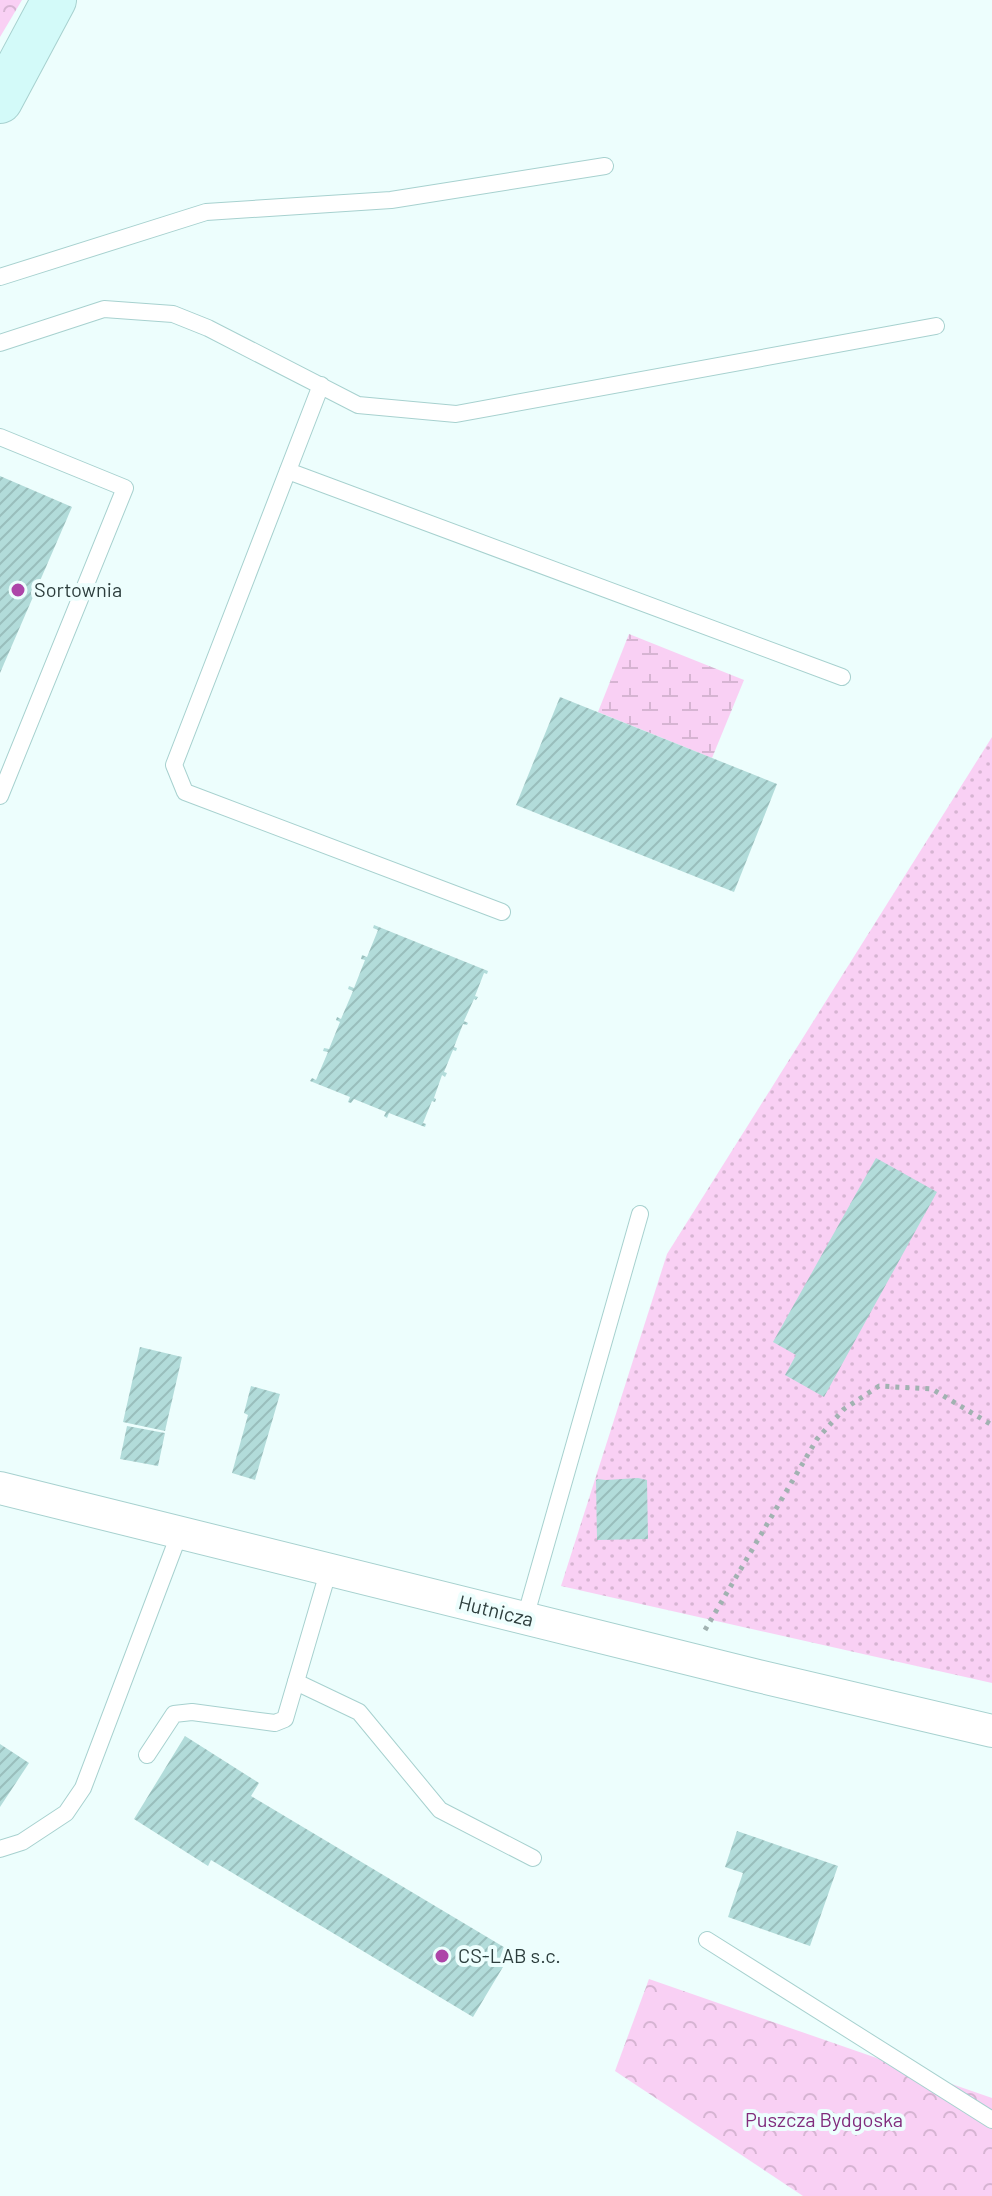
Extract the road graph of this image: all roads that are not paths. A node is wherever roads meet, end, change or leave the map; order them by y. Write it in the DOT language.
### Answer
graph roads {
  1 [pos="54,0"];
  2 [pos="0,101"];
  3 [pos="605,166"];
  4 [pos="0,277"];
  5 [pos="936,326"];
  6 [pos="0,343"];
  7 [pos="321,385"];
  8 [pos="0,437"];
  9 [pos="288,471"];
  10 [pos="842,677"];
  11 [pos="0,796"];
  12 [pos="502,912"];
  13 [pos="640,1214"];
  14 [pos="0,1488"];
  15 [pos="180,1532"];
  16 [pos="329,1569"];
  17 [pos="525,1618"];
  18 [pos="296,1682"];
  19 [pos="992,1731"];
  20 [pos="147,1755"];
  21 [pos="0,1849"];
  22 [pos="533,1858"];
  23 [pos="707,1940"];
  24 [pos="992,2120"];
  1 -- 2 [label="street"];
  3 -- 4 [label="lane"];
  5 -- 7 [label="lane"];
  6 -- 7 [label="lane"];
  7 -- 9 [label="lane"];
  8 -- 11 [label="lane"];
  9 -- 10 [label="lane"];
  9 -- 12 [label="lane"];
  13 -- 17 [label="lane"];
  14 -- 15 [label="street, Hutnicza"];
  15 -- 16 [label="street, Hutnicza"];
  15 -- 21 [label="lane"];
  16 -- 17 [label="street, Hutnicza"];
  16 -- 18 [label="lane"];
  17 -- 19 [label="street, Hutnicza"];
  18 -- 20 [label="lane"];
  18 -- 22 [label="lane"];
  23 -- 24 [label="lane"];
}
